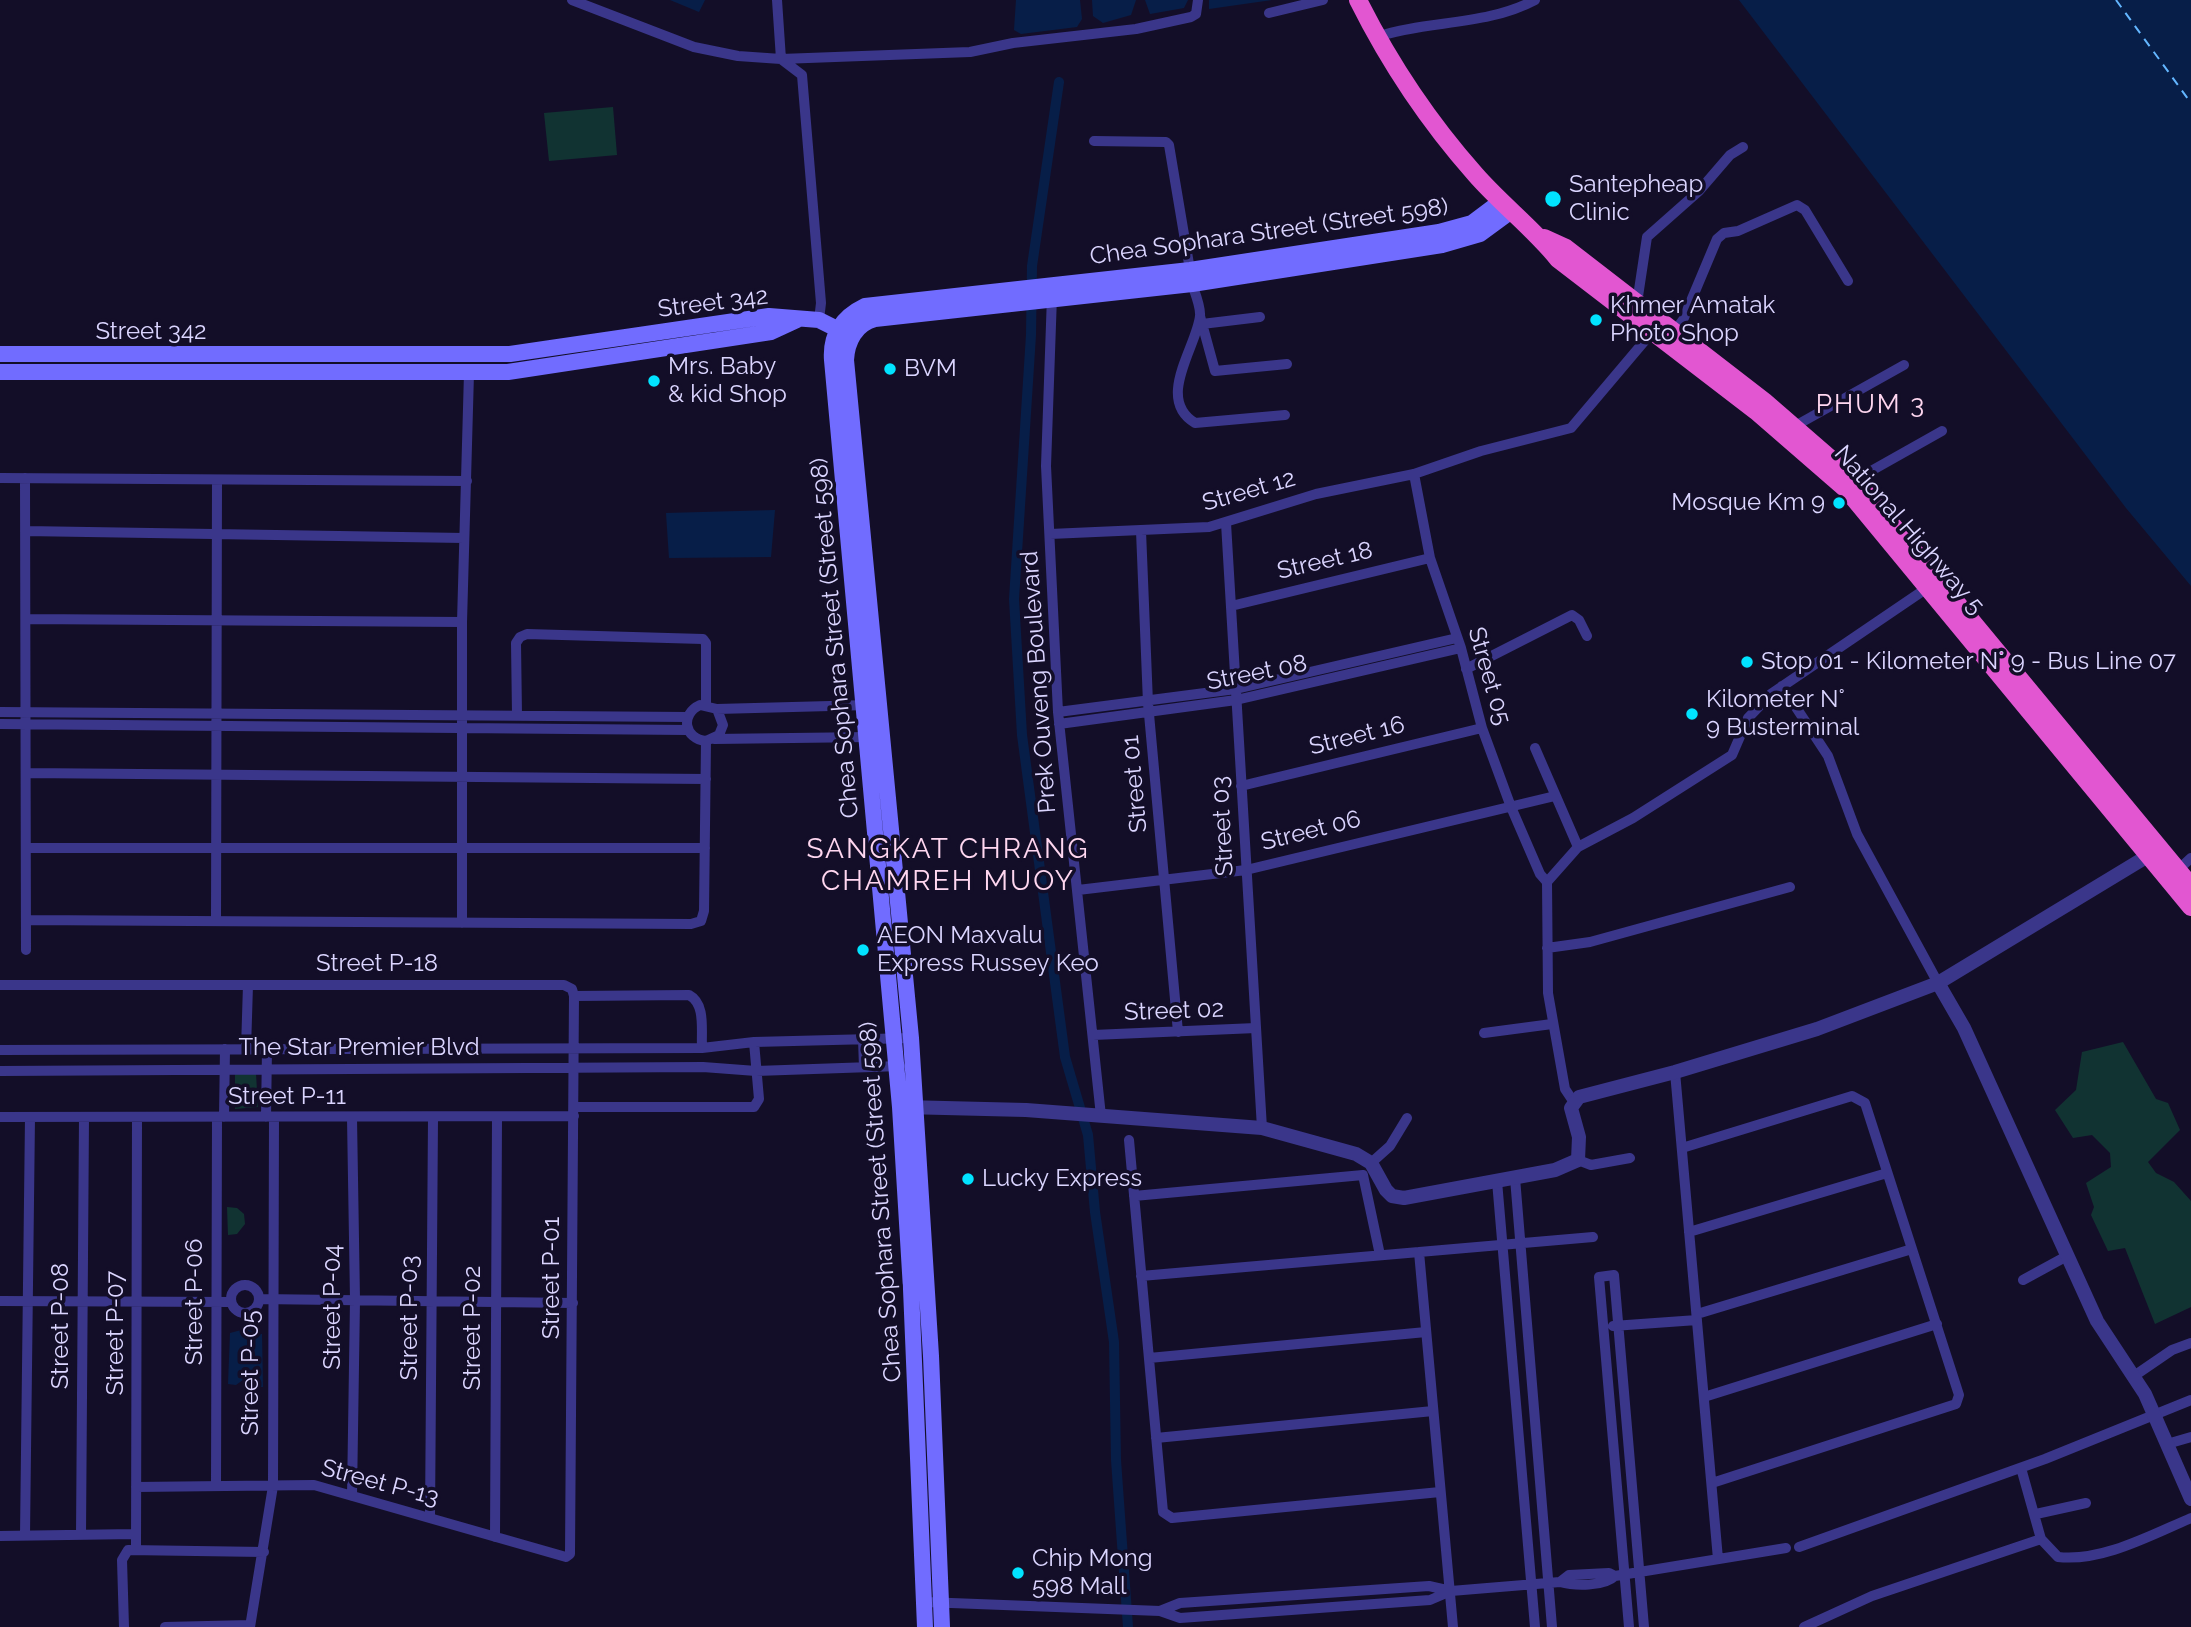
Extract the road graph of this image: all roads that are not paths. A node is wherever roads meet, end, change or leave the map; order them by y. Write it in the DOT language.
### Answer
graph roads {
  1 [pos="572,0"];
  2 [pos="777,0"];
  3 [pos="1198,0"];
  4 [pos="1323,0"];
  5 [pos="1535,0"];
  6 [pos="1359,1"];
  7 [pos="1269,13"];
  8 [pos="1374,34"];
  9 [pos="780,59"];
  10 [pos="1094,141"];
  11 [pos="1744,147"];
  12 [pos="1505,207"];
  13 [pos="1540,237"];
  14 [pos="1191,277"];
  15 [pos="1848,281"];
  16 [pos="1048,293"];
  17 [pos="1637,303"];
  18 [pos="1260,317"];
  19 [pos="797,320"];
  20 [pos="819,320"];
  21 [pos="1201,320"];
  22 [pos="1653,331"];
  23 [pos="845,332"];
  24 [pos="1675,332"];
  25 [pos="0,354"];
  26 [pos="1287,364"];
  27 [pos="1904,365"];
  28 [pos="0,372"];
  29 [pos="469,373"];
  30 [pos="1285,415"];
  31 [pos="1794,426"];
  32 [pos="1942,431"];
  33 [pos="1816,452"];
  34 [pos="1414,474"];
  35 [pos="0,478"];
  36 [pos="25,478"];
  37 [pos="217,480"];
  38 [pos="1855,480"];
  39 [pos="467,481"];
  40 [pos="1226,523"];
  41 [pos="26,531"];
  42 [pos="1141,531"];
  43 [pos="217,534"];
  44 [pos="1050,534"];
  45 [pos="464,538"];
  46 [pos="1430,558"];
  47 [pos="1934,582"];
  48 [pos="1231,606"];
  49 [pos="217,618"];
  50 [pos="26,619"];
  51 [pos="462,622"];
  52 [pos="1587,636"];
  53 [pos="1459,643"];
  54 [pos="1466,669"];
  55 [pos="1782,686"];
  56 [pos="1236,694"];
  57 [pos="873,705"];
  58 [pos="1149,706"];
  59 [pos="711,707"];
  60 [pos="0,712"];
  61 [pos="26,712"];
  62 [pos="217,713"];
  63 [pos="462,715"];
  64 [pos="517,715"];
  65 [pos="688,717"];
  66 [pos="1058,718"];
  67 [pos="0,724"];
  68 [pos="26,724"];
  69 [pos="217,726"];
  70 [pos="462,728"];
  71 [pos="1482,728"];
  72 [pos="688,730"];
  73 [pos="876,737"];
  74 [pos="710,740"];
  75 [pos="1535,748"];
  76 [pos="26,773"];
  77 [pos="217,775"];
  78 [pos="462,778"];
  79 [pos="706,779"];
  80 [pos="880,779"];
  81 [pos="1241,786"];
  82 [pos="1555,796"];
  83 [pos="1511,807"];
  84 [pos="1578,847"];
  85 [pos="26,848"];
  86 [pos="462,848"];
  87 [pos="705,848"];
  88 [pos="216,849"];
  89 [pos="2154,852"];
  90 [pos="2184,864"];
  91 [pos="1246,870"];
  92 [pos="1164,881"];
  93 [pos="1547,882"];
  94 [pos="2191,886"];
  95 [pos="1790,887"];
  96 [pos="1078,890"];
  97 [pos="2191,907"];
  98 [pos="26,920"];
  99 [pos="216,921"];
  100 [pos="462,923"];
  101 [pos="1547,948"];
  102 [pos="26,950"];
  103 [pos="1938,983"];
  104 [pos="0,985"];
  105 [pos="248,985"];
  106 [pos="574,996"];
  107 [pos="1552,1024"];
  108 [pos="1256,1028"];
  109 [pos="1178,1032"];
  110 [pos="1484,1033"];
  111 [pos="1093,1035"];
  112 [pos="894,1038"];
  113 [pos="911,1038"];
  114 [pos="863,1039"];
  115 [pos="754,1042"];
  116 [pos="574,1048"];
  117 [pos="702,1048"];
  118 [pos="225,1049"];
  119 [pos="247,1049"];
  120 [pos="267,1049"];
  121 [pos="0,1050"];
  122 [pos="896,1066"];
  123 [pos="913,1066"];
  124 [pos="864,1067"];
  125 [pos="574,1068"];
  126 [pos="225,1070"];
  127 [pos="267,1070"];
  128 [pos="0,1071"];
  129 [pos="1675,1072"];
  130 [pos="756,1074"];
  131 [pos="1573,1101"];
  132 [pos="908,1107"];
  133 [pos="574,1112"];
  134 [pos="1098,1116"];
  135 [pos="0,1117"];
  136 [pos="30,1117"];
  137 [pos="84,1117"];
  138 [pos="137,1117"];
  139 [pos="220,1117"];
  140 [pos="270,1117"];
  141 [pos="352,1118"];
  142 [pos="433,1118"];
  143 [pos="497,1118"];
  144 [pos="1407,1118"];
  145 [pos="1262,1128"];
  146 [pos="1129,1140"];
  147 [pos="1682,1148"];
  148 [pos="1630,1158"];
  149 [pos="1578,1160"];
  150 [pos="1371,1163"];
  151 [pos="1887,1173"];
  152 [pos="1515,1178"];
  153 [pos="1497,1181"];
  154 [pos="1134,1196"];
  155 [pos="1689,1232"];
  156 [pos="1593,1237"];
  157 [pos="1520,1242"];
  158 [pos="1503,1243"];
  159 [pos="1912,1249"];
  160 [pos="1419,1252"];
  161 [pos="1380,1255"];
  162 [pos="2067,1256"];
  163 [pos="1141,1276"];
  164 [pos="2023,1280"];
  165 [pos="259,1299"];
  166 [pos="272,1299"];
  167 [pos="355,1300"];
  168 [pos="0,1301"];
  169 [pos="28,1301"];
  170 [pos="82,1301"];
  171 [pos="215,1301"];
  172 [pos="232,1301"];
  173 [pos="431,1301"];
  174 [pos="136,1302"];
  175 [pos="494,1302"];
  176 [pos="573,1303"];
  177 [pos="1697,1317"];
  178 [pos="1937,1324"];
  179 [pos="1618,1325"];
  180 [pos="1603,1326"];
  181 [pos="1426,1332"];
  182 [pos="2191,1343"];
  183 [pos="1149,1358"];
  184 [pos="2134,1376"];
  185 [pos="1704,1398"];
  186 [pos="2191,1400"];
  187 [pos="1534,1407"];
  188 [pos="1517,1409"];
  189 [pos="1433,1412"];
  190 [pos="2155,1415"];
  191 [pos="2191,1437"];
  192 [pos="1156,1438"];
  193 [pos="2167,1444"];
  194 [pos="1629,1451"];
  195 [pos="1614,1452"];
  196 [pos="2021,1468"];
  197 [pos="1712,1483"];
  198 [pos="216,1486"];
  199 [pos="273,1486"];
  200 [pos="136,1487"];
  201 [pos="1440,1492"];
  202 [pos="352,1496"];
  203 [pos="2191,1499"];
  204 [pos="2086,1503"];
  205 [pos="2036,1514"];
  206 [pos="430,1518"];
  207 [pos="2191,1518"];
  208 [pos="1544,1521"];
  209 [pos="1526,1523"];
  210 [pos="135,1534"];
  211 [pos="25,1535"];
  212 [pos="81,1535"];
  213 [pos="0,1536"];
  214 [pos="495,1537"];
  215 [pos="2041,1539"];
  216 [pos="1799,1547"];
  217 [pos="1786,1548"];
  218 [pos="132,1550"];
  219 [pos="264,1552"];
  220 [pos="566,1557"];
  221 [pos="1718,1559"];
  222 [pos="1639,1573"];
  223 [pos="1620,1576"];
  224 [pos="1554,1582"];
  225 [pos="1531,1584"];
  226 [pos="1451,1591"];
  227 [pos="1288,1595"];
  228 [pos="1217,1600"];
  229 [pos="933,1602"];
  230 [pos="1289,1610"];
  231 [pos="1160,1611"];
  232 [pos="1219,1615"];
  233 [pos="250,1626"];
  234 [pos="124,1627"];
  235 [pos="165,1627"];
  236 [pos="925,1627"];
  237 [pos="942,1627"];
  238 [pos="1453,1627"];
  239 [pos="1535,1627"];
  240 [pos="1552,1627"];
  241 [pos="1629,1627"];
  242 [pos="1644,1627"];
  243 [pos="1804,1627"];
  1 -- 9 [label="street"];
  2 -- 9 [label="street"];
  3 -- 9 [label="street"];
  4 -- 7 [label="street"];
  5 -- 8 [label="street"];
  6 -- 8 [label="highway, National Highway 5"];
  8 -- 12 [label="highway, National Highway 5"];
  9 -- 20 [label="street"];
  10 -- 14 [label="street"];
  11 -- 17 [label="street"];
  12 -- 13 [label="highway, National Highway 5"];
  12 -- 14 [label="main road, Chea Sophara Street (Street 598)"];
  13 -- 17 [label="highway, National Highway 5"];
  13 -- 22 [label="highway, National Highway 5"];
  14 -- 16 [label="main road, Chea Sophara Street (Street 598)"];
  14 -- 21 [label="street"];
  15 -- 24 [label="street"];
  16 -- 23 [label="main road, Chea Sophara Street (Street 598)"];
  16 -- 44 [label="street, Prek Ouveng Boulevard"];
  17 -- 24 [label="highway, National Highway 5"];
  18 -- 21 [label="street"];
  19 -- 20 [label="main road"];
  19 -- 25 [label="main road, Street 342"];
  19 -- 29 [label="main road, Street 342"];
  20 -- 23 [label="main road"];
  21 -- 26 [label="street"];
  21 -- 30 [label="street"];
  22 -- 33 [label="highway, National Highway 5"];
  22 -- 34 [label="street, Street 12"];
  23 -- 57 [label="main road, Chea Sophara Street (Street 598)"];
  24 -- 31 [label="highway, National Highway 5"];
  27 -- 31 [label="street"];
  28 -- 29 [label="main road, Street 342"];
  29 -- 39 [label="street"];
  31 -- 33 [label="highway, National Highway 5"];
  32 -- 38 [label="street"];
  33 -- 38 [label="highway, National Highway 5"];
  33 -- 47 [label="highway, National Highway 5"];
  34 -- 40 [label="street, Street 12"];
  34 -- 46 [label="street, Street 05"];
  35 -- 36 [label="street"];
  36 -- 37 [label="street"];
  36 -- 41 [label="street"];
  37 -- 39 [label="street"];
  37 -- 43 [label="street"];
  38 -- 47 [label="highway, National Highway 5"];
  39 -- 45 [label="street"];
  40 -- 42 [label="street, Street 12"];
  40 -- 48 [label="street, Street 03"];
  41 -- 43 [label="street"];
  41 -- 50 [label="street"];
  42 -- 44 [label="street, Street 12"];
  42 -- 58 [label="street, Street 01"];
  43 -- 45 [label="street"];
  43 -- 49 [label="street"];
  44 -- 66 [label="street, Prek Ouveng Boulevard"];
  45 -- 51 [label="street"];
  46 -- 48 [label="street, Street 18"];
  46 -- 53 [label="street, Street 05"];
  47 -- 55 [label="street"];
  47 -- 89 [label="highway, National Highway 5"];
  48 -- 56 [label="street, Street 03"];
  49 -- 50 [label="street"];
  49 -- 51 [label="street"];
  49 -- 62 [label="street"];
  50 -- 61 [label="street"];
  51 -- 63 [label="street"];
  52 -- 54 [label="street"];
  53 -- 54 [label="street, Street 05"];
  53 -- 56 [label="street"];
  54 -- 71 [label="street, Street 05"];
  55 -- 84 [label="street"];
  55 -- 103 [label="street"];
  56 -- 58 [label="street"];
  56 -- 81 [label="street, Street 03"];
  57 -- 59 [label="street"];
  57 -- 73 [label="main road, Chea Sophara Street (Street 598)"];
  58 -- 66 [label="street"];
  58 -- 92 [label="street, Street 01"];
  59 -- 64 [label="street"];
  59 -- 65 [label="street"];
  59 -- 74 [label="street"];
  60 -- 61 [label="street"];
  61 -- 62 [label="street"];
  61 -- 68 [label="street"];
  62 -- 63 [label="street"];
  62 -- 69 [label="street"];
  63 -- 64 [label="street"];
  63 -- 70 [label="street"];
  64 -- 65 [label="street"];
  65 -- 72 [label="street"];
  66 -- 96 [label="street, Prek Ouveng Boulevard"];
  67 -- 68 [label="street"];
  68 -- 69 [label="street"];
  68 -- 76 [label="street"];
  69 -- 70 [label="street"];
  69 -- 77 [label="street"];
  70 -- 72 [label="street"];
  70 -- 78 [label="street"];
  71 -- 81 [label="street, Street 16"];
  71 -- 83 [label="street, Street 05"];
  72 -- 74 [label="street"];
  73 -- 74 [label="street"];
  73 -- 80 [label="main road, Chea Sophara Street (Street 598)"];
  74 -- 79 [label="street"];
  75 -- 82 [label="street"];
  76 -- 77 [label="street"];
  76 -- 85 [label="street"];
  77 -- 78 [label="street"];
  77 -- 88 [label="street"];
  78 -- 79 [label="street"];
  78 -- 86 [label="street"];
  79 -- 87 [label="street"];
  80 -- 112 [label="main road, Chea Sophara Street (Street 598)"];
  80 -- 113 [label="main road, Chea Sophara Street (Street 598)"];
  81 -- 91 [label="street, Street 03"];
  82 -- 83 [label="street, Street 06"];
  82 -- 84 [label="street"];
  83 -- 91 [label="street, Street 06"];
  83 -- 93 [label="street, Street 05"];
  84 -- 93 [label="street"];
  85 -- 88 [label="street"];
  85 -- 98 [label="street"];
  86 -- 87 [label="street"];
  86 -- 88 [label="street"];
  86 -- 100 [label="street"];
  87 -- 100 [label="street"];
  88 -- 99 [label="street"];
  89 -- 90 [label="highway, National Highway 5"];
  89 -- 97 [label="highway, National Highway 5"];
  89 -- 103 [label="street"];
  90 -- 94 [label="highway, National Highway 5"];
  91 -- 92 [label="street, Street 06"];
  91 -- 108 [label="street, Street 03"];
  92 -- 96 [label="street, Street 06"];
  92 -- 109 [label="street, Street 01"];
  93 -- 101 [label="street"];
  95 -- 101 [label="street"];
  96 -- 111 [label="street, Prek Ouveng Boulevard"];
  98 -- 99 [label="street"];
  98 -- 102 [label="street"];
  99 -- 100 [label="street"];
  101 -- 107 [label="street"];
  103 -- 129 [label="street"];
  103 -- 162 [label="street"];
  104 -- 105 [label="street, Street P-18"];
  105 -- 106 [label="street, Street P-18"];
  105 -- 119 [label="street"];
  106 -- 116 [label="street, Street P-01"];
  106 -- 117 [label="street, Street P-18"];
  107 -- 110 [label="street"];
  107 -- 131 [label="street"];
  108 -- 109 [label="street, Street 02"];
  108 -- 145 [label="street, Street 03"];
  109 -- 111 [label="street, Street 02"];
  111 -- 134 [label="street, Prek Ouveng Boulevard"];
  112 -- 113 [label="street, The Star Premier Blvd"];
  112 -- 114 [label="street, The Star Premier Blvd"];
  112 -- 122 [label="main road, Chea Sophara Street (Street 598)"];
  113 -- 123 [label="main road, Chea Sophara Street (Street 598)"];
  114 -- 115 [label="street, The Star Premier Blvd"];
  114 -- 124 [label="street"];
  115 -- 117 [label="street, The Star Premier Blvd"];
  115 -- 130 [label="street"];
  116 -- 117 [label="street, The Star Premier Blvd"];
  116 -- 120 [label="street, The Star Premier Blvd"];
  116 -- 125 [label="street, Street P-01"];
  118 -- 119 [label="street, The Star Premier Blvd"];
  118 -- 121 [label="street, The Star Premier Blvd"];
  118 -- 126 [label="street, Street P-06"];
  119 -- 120 [label="street, The Star Premier Blvd"];
  120 -- 127 [label="street, Street P-05"];
  122 -- 123 [label="street, The Star Premier Blvd"];
  122 -- 124 [label="street, The Star Premier Blvd"];
  122 -- 132 [label="main road, Chea Sophara Street (Street 598)"];
  123 -- 132 [label="main road, Chea Sophara Street (Street 598)"];
  124 -- 130 [label="street, The Star Premier Blvd"];
  125 -- 127 [label="street, The Star Premier Blvd"];
  125 -- 130 [label="street, The Star Premier Blvd"];
  125 -- 133 [label="street, Street P-01"];
  126 -- 127 [label="street, The Star Premier Blvd"];
  126 -- 128 [label="street, The Star Premier Blvd"];
  126 -- 139 [label="street, Street P-06"];
  127 -- 140 [label="street, Street P-05"];
  129 -- 131 [label="street"];
  129 -- 147 [label="street"];
  130 -- 133 [label="street, Street P-11"];
  131 -- 149 [label="street"];
  132 -- 134 [label="street"];
  132 -- 229 [label="main road, Chea Sophara Street (Street 598)"];
  133 -- 143 [label="street, Street P-11"];
  133 -- 176 [label="street, Street P-01"];
  134 -- 145 [label="street"];
  135 -- 136 [label="street, Street P-11"];
  136 -- 137 [label="street, Street P-11"];
  136 -- 169 [label="street"];
  137 -- 138 [label="street, Street P-11"];
  137 -- 170 [label="street, Street P-08"];
  138 -- 139 [label="street, Street P-11"];
  138 -- 174 [label="street, Street P-07"];
  139 -- 140 [label="street, Street P-11"];
  139 -- 171 [label="street, Street P-06"];
  140 -- 141 [label="street, Street P-11"];
  140 -- 166 [label="street, Street P-05"];
  141 -- 142 [label="street, Street P-11"];
  141 -- 167 [label="street, Street P-04"];
  142 -- 143 [label="street, Street P-11"];
  142 -- 173 [label="street, Street P-03"];
  143 -- 175 [label="street, Street P-02"];
  144 -- 150 [label="street"];
  145 -- 150 [label="street"];
  146 -- 154 [label="street"];
  147 -- 151 [label="street"];
  147 -- 155 [label="street"];
  148 -- 149 [label="street"];
  149 -- 152 [label="street"];
  150 -- 153 [label="street"];
  151 -- 155 [label="street"];
  151 -- 159 [label="street"];
  152 -- 153 [label="street"];
  152 -- 157 [label="street"];
  153 -- 158 [label="street"];
  154 -- 161 [label="street"];
  154 -- 163 [label="street"];
  155 -- 177 [label="street"];
  156 -- 157 [label="street"];
  157 -- 158 [label="street"];
  157 -- 187 [label="street"];
  158 -- 160 [label="street"];
  158 -- 188 [label="street"];
  159 -- 177 [label="street"];
  159 -- 178 [label="street"];
  160 -- 161 [label="street"];
  160 -- 181 [label="street"];
  161 -- 163 [label="street"];
  162 -- 164 [label="street"];
  162 -- 184 [label="street"];
  163 -- 183 [label="street"];
  165 -- 166 [label="street"];
  165 -- 172 [label="street"];
  165 -- 172 [label="street"];
  166 -- 167 [label="street"];
  166 -- 199 [label="street, Street P-05"];
  167 -- 173 [label="street"];
  167 -- 202 [label="street, Street P-04"];
  168 -- 169 [label="street"];
  169 -- 170 [label="street"];
  169 -- 211 [label="street"];
  170 -- 174 [label="street"];
  170 -- 212 [label="street, Street P-08"];
  171 -- 172 [label="street"];
  171 -- 174 [label="street"];
  171 -- 198 [label="street, Street P-06"];
  173 -- 175 [label="street"];
  173 -- 206 [label="street, Street P-03"];
  174 -- 200 [label="street, Street P-07"];
  175 -- 176 [label="street"];
  175 -- 214 [label="street, Street P-02"];
  176 -- 220 [label="street, Street P-01"];
  177 -- 179 [label="street"];
  177 -- 185 [label="street"];
  178 -- 185 [label="street"];
  178 -- 197 [label="street"];
  179 -- 180 [label="street"];
  179 -- 180 [label="street"];
  179 -- 194 [label="street"];
  180 -- 195 [label="street"];
  181 -- 183 [label="street"];
  181 -- 189 [label="street"];
  182 -- 184 [label="street"];
  183 -- 192 [label="street"];
  184 -- 190 [label="street"];
  185 -- 197 [label="street"];
  186 -- 190 [label="street"];
  187 -- 188 [label="street"];
  187 -- 208 [label="street"];
  188 -- 209 [label="street"];
  189 -- 192 [label="street"];
  189 -- 201 [label="street"];
  190 -- 193 [label="street"];
  190 -- 196 [label="street"];
  191 -- 193 [label="street"];
  192 -- 201 [label="street"];
  193 -- 203 [label="street"];
  194 -- 195 [label="street"];
  194 -- 222 [label="street"];
  195 -- 223 [label="street"];
  196 -- 205 [label="street"];
  196 -- 216 [label="street"];
  197 -- 221 [label="street"];
  198 -- 199 [label="street, Street P-13"];
  198 -- 200 [label="street, Street P-13"];
  199 -- 202 [label="street, Street P-13"];
  199 -- 219 [label="street, Street P-05"];
  200 -- 210 [label="street, Street P-07"];
  201 -- 226 [label="street"];
  202 -- 206 [label="street, Street P-13"];
  204 -- 205 [label="street"];
  205 -- 215 [label="street"];
  206 -- 214 [label="street, Street P-13"];
  207 -- 215 [label="street"];
  208 -- 209 [label="street"];
  208 -- 224 [label="street"];
  209 -- 225 [label="street"];
  210 -- 212 [label="street"];
  210 -- 218 [label="street, Street P-07"];
  211 -- 212 [label="street"];
  211 -- 213 [label="street"];
  214 -- 220 [label="street, Street P-13"];
  215 -- 243 [label="street"];
  217 -- 221 [label="street"];
  218 -- 219 [label="street"];
  218 -- 234 [label="street, Street P-07"];
  219 -- 233 [label="street, Street P-05"];
  221 -- 222 [label="street"];
  222 -- 223 [label="street"];
  222 -- 242 [label="street"];
  223 -- 224 [label="street"];
  223 -- 241 [label="street"];
  224 -- 225 [label="street"];
  224 -- 240 [label="street"];
  225 -- 226 [label="street"];
  225 -- 239 [label="street"];
  226 -- 227 [label="street"];
  226 -- 230 [label="street"];
  226 -- 238 [label="street"];
  227 -- 228 [label="street"];
  227 -- 230 [label="street"];
  228 -- 231 [label="street"];
  228 -- 232 [label="street"];
  229 -- 231 [label="street"];
  229 -- 236 [label="main road, Chea Sophara Street (Street 598)"];
  229 -- 237 [label="main road, Chea Sophara Street (Street 598)"];
  230 -- 232 [label="street"];
  231 -- 232 [label="street"];
  233 -- 235 [label="street"];
}
